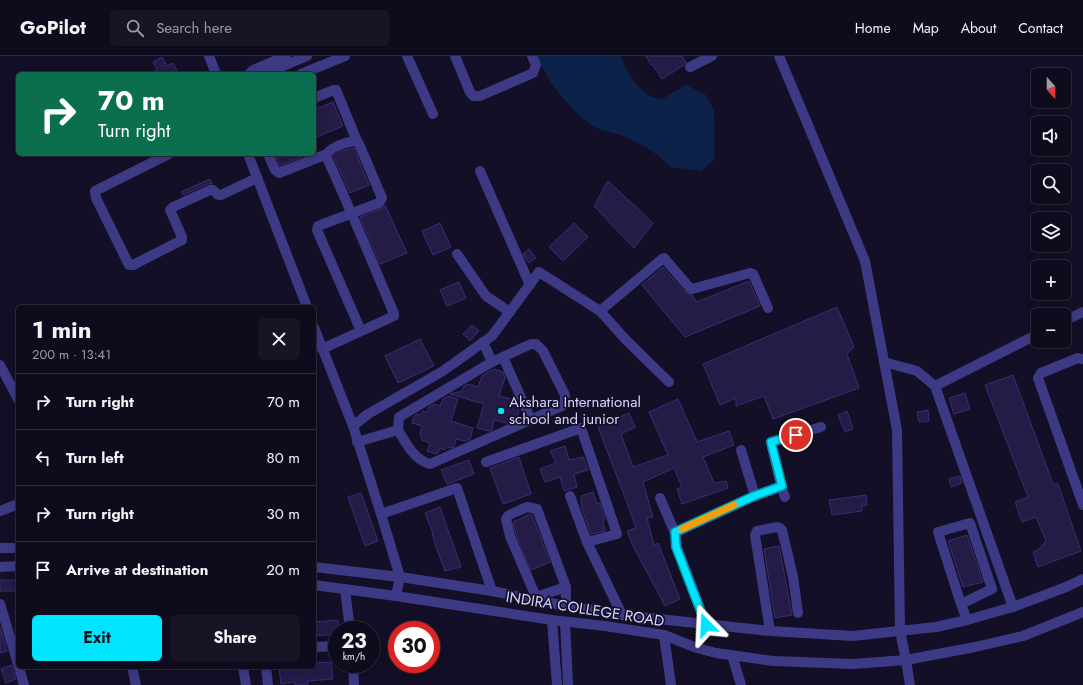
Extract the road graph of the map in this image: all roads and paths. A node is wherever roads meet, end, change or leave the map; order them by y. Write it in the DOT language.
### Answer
graph roads {
  1 [pos="209,56"];
  2 [pos="286,56"];
  3 [pos="307,56"];
  4 [pos="345,56"];
  5 [pos="407,56"];
  6 [pos="455,56"];
  7 [pos="532,56"];
  8 [pos="712,56"];
  9 [pos="779,56"];
  10 [pos="690,67"];
  11 [pos="215,72"];
  12 [pos="251,72"];
  13 [pos="270,72"];
  14 [pos="306,72"];
  15 [pos="316,97"];
  16 [pos="434,114"];
  17 [pos="357,141"];
  18 [pos="327,154"];
  19 [pos="165,156"];
  20 [pos="249,156"];
  21 [pos="269,156"];
  22 [pos="480,171"];
  23 [pos="257,178"];
  24 [pos="352,214"];
  25 [pos="457,254"];
  26 [pos="530,285"];
  27 [pos="306,305"];
  28 [pos="768,308"];
  29 [pos="600,311"];
  30 [pos="510,312"];
  31 [pos="1083,312"];
  32 [pos="1071,318"];
  33 [pos="361,331"];
  34 [pos="316,332"];
  35 [pos="1031,338"];
  36 [pos="483,342"];
  37 [pos="322,349"];
  38 [pos="503,357"];
  39 [pos="1083,359"];
  40 [pos="492,362"];
  41 [pos="884,362"];
  42 [pos="0,364"];
  43 [pos="669,382"];
  44 [pos="935,386"];
  45 [pos="16,395"];
  46 [pos="531,420"];
  47 [pos="353,426"];
  48 [pos="821,427"];
  49 [pos="398,430"];
  50 [pos="358,442"];
  51 [pos="741,450"];
  52 [pos="486,462"];
  53 [pos="782,486"];
  54 [pos="570,496"];
  55 [pos="754,496"];
  56 [pos="785,497"];
  57 [pos="660,498"];
  58 [pos="16,505"];
  59 [pos="1083,505"];
  60 [pos="0,511"];
  61 [pos="381,514"];
  62 [pos="675,532"];
  63 [pos="587,542"];
  64 [pos="0,548"];
  65 [pos="16,548"];
  66 [pos="16,566"];
  67 [pos="0,567"];
  68 [pos="316,567"];
  69 [pos="400,577"];
  70 [pos="1083,579"];
  71 [pos="316,585"];
  72 [pos="566,587"];
  73 [pos="345,589"];
  74 [pos="492,591"];
  75 [pos="396,596"];
  76 [pos="0,604"];
  77 [pos="961,604"];
  78 [pos="566,606"];
  79 [pos="1013,607"];
  80 [pos="798,612"];
  81 [pos="1083,612"];
  82 [pos="622,615"];
  83 [pos="552,620"];
  84 [pos="967,620"];
  85 [pos="349,621"];
  86 [pos="565,622"];
  87 [pos="706,625"];
  88 [pos="770,631"];
  89 [pos="900,631"];
  90 [pos="664,635"];
  91 [pos="328,646"];
  92 [pos="316,647"];
  93 [pos="732,655"];
  94 [pos="16,659"];
  95 [pos="906,660"];
  96 [pos="19,669"];
  97 [pos="132,669"];
  98 [pos="243,669"];
  99 [pos="266,669"];
  100 [pos="353,673"];
  101 [pos="24,685"];
  102 [pos="136,685"];
  103 [pos="246,685"];
  104 [pos="268,685"];
  105 [pos="354,685"];
  106 [pos="557,685"];
  107 [pos="568,685"];
  108 [pos="671,685"];
  109 [pos="741,685"];
  110 [pos="910,685"];
  1 -- 11 [label="street"];
  2 -- 12 [label="street"];
  3 -- 13 [label="street"];
  4 -- 14 [label="street"];
  5 -- 16 [label="street"];
  6 -- 7 [label="street"];
  8 -- 10 [label="street"];
  9 -- 41 [label="street"];
  15 -- 17 [label="street"];
  17 -- 18 [label="street"];
  17 -- 24 [label="street"];
  18 -- 21 [label="street"];
  18 -- 24 [label="street"];
  19 -- 23 [label="street"];
  20 -- 23 [label="street"];
  22 -- 26 [label="street"];
  23 -- 27 [label="street"];
  24 -- 33 [label="street"];
  24 -- 33 [label="street"];
  25 -- 30 [label="street"];
  26 -- 29 [label="street"];
  26 -- 30 [label="street"];
  28 -- 29 [label="street"];
  29 -- 43 [label="street"];
  30 -- 36 [label="street"];
  31 -- 32 [label="street"];
  33 -- 37 [label="street"];
  34 -- 37 [label="street"];
  35 -- 44 [label="street"];
  36 -- 40 [label="street"];
  36 -- 47 [label="street"];
  37 -- 47 [label="street"];
  38 -- 40 [label="street"];
  38 -- 46 [label="street"];
  38 -- 46 [label="street"];
  39 -- 59 [label="street"];
  40 -- 49 [label="street"];
  41 -- 44 [label="street"];
  41 -- 89 [label="street"];
  42 -- 45 [label="street"];
  44 -- 79 [label="street"];
  46 -- 49 [label="street"];
  47 -- 50 [label="street"];
  48 -- 53 [label="street"];
  49 -- 50 [label="street"];
  50 -- 61 [label="street"];
  51 -- 55 [label="street"];
  52 -- 63 [label="street"];
  53 -- 55 [label="street"];
  53 -- 56 [label="street"];
  54 -- 63 [label="street"];
  55 -- 62 [label="street"];
  57 -- 62 [label="street"];
  58 -- 60 [label="street"];
  61 -- 69 [label="street"];
  61 -- 74 [label="street"];
  62 -- 87 [label="street"];
  63 -- 82 [label="street"];
  64 -- 65 [label="street"];
  66 -- 67 [label="street"];
  68 -- 69 [label="street, INDIRA COLLEGE ROAD"];
  69 -- 74 [label="street, INDIRA COLLEGE ROAD"];
  69 -- 75 [label="street"];
  70 -- 79 [label="street, INDIRA COLLEGE ROAD"];
  71 -- 73 [label="street, INDIRA COLLEGE ROAD"];
  72 -- 72 [label="street"];
  72 -- 78 [label="street"];
  73 -- 75 [label="street, INDIRA COLLEGE ROAD"];
  73 -- 85 [label="street"];
  74 -- 78 [label="street, INDIRA COLLEGE ROAD"];
  75 -- 83 [label="street, INDIRA COLLEGE ROAD"];
  76 -- 94 [label="street"];
  77 -- 77 [label="street"];
  77 -- 84 [label="street"];
  78 -- 82 [label="street, INDIRA COLLEGE ROAD"];
  79 -- 84 [label="street, INDIRA COLLEGE ROAD"];
  80 -- 88 [label="street"];
  81 -- 95 [label="street, INDIRA COLLEGE ROAD"];
  82 -- 87 [label="street, INDIRA COLLEGE ROAD"];
  83 -- 86 [label="street, INDIRA COLLEGE ROAD"];
  83 -- 106 [label="street"];
  84 -- 89 [label="street, INDIRA COLLEGE ROAD"];
  86 -- 90 [label="street, INDIRA COLLEGE ROAD"];
  86 -- 107 [label="street"];
  87 -- 88 [label="street, INDIRA COLLEGE ROAD"];
  88 -- 89 [label="street, INDIRA COLLEGE ROAD"];
  89 -- 95 [label="street"];
  90 -- 93 [label="street, INDIRA COLLEGE ROAD"];
  90 -- 108 [label="street"];
  91 -- 92 [label="street"];
  93 -- 95 [label="street, INDIRA COLLEGE ROAD"];
  93 -- 109 [label="street"];
  95 -- 110 [label="street"];
  96 -- 101 [label="street"];
  97 -- 102 [label="street"];
  98 -- 103 [label="street"];
  99 -- 104 [label="street"];
  100 -- 105 [label="street"];
}
